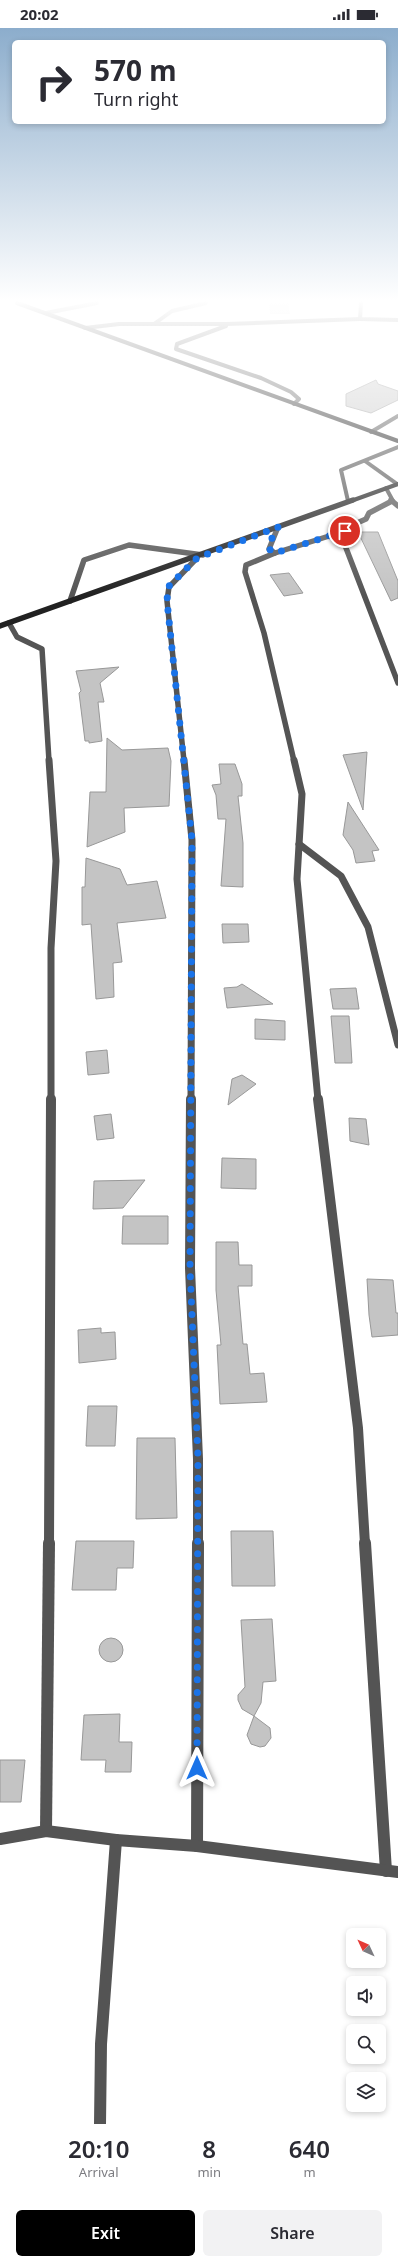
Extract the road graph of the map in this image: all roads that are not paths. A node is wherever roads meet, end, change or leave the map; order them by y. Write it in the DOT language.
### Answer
graph roads {
  1 [pos="285,401"];
  2 [pos="297,401"];
  3 [pos="294,404"];
  4 [pos="398,416"];
  5 [pos="371,432"];
  6 [pos="398,441"];
  7 [pos="398,447"];
  8 [pos="364,461"];
  9 [pos="398,484"];
  10 [pos="386,488"];
  11 [pos="348,501"];
  12 [pos="392,501"];
  13 [pos="398,506"];
  14 [pos="278,527"];
  15 [pos="345,531"];
  16 [pos="275,553"];
  17 [pos="200,556"];
  18 [pos="70,601"];
  19 [pos="4,624"];
  20 [pos="398,683"];
  21 [pos="299,844"];
  22 [pos="398,1045"];
  23 [pos="46,1831"];
  24 [pos="0,1839"];
  25 [pos="116,1840"];
  26 [pos="197,1846"];
  27 [pos="392,1871"];
  28 [pos="100,2124"];
  1 -- 3 [label="main road"];
  2 -- 3 [label="street"];
  3 -- 5 [label="main road"];
  4 -- 5 [label="street"];
  5 -- 6 [label="main road"];
  7 -- 8 [label="street"];
  8 -- 9 [label="street"];
  8 -- 11 [label="street"];
  9 -- 10 [label="main road"];
  10 -- 11 [label="main road"];
  10 -- 12 [label="street"];
  11 -- 14 [label="main road"];
  12 -- 13 [label="street"];
  12 -- 15 [label="street"];
  14 -- 16 [label="street"];
  14 -- 17 [label="main road"];
  15 -- 16 [label="street"];
  15 -- 20 [label="street"];
  16 -- 21 [label="street"];
  17 -- 18 [label="main road"];
  17 -- 18 [label="street"];
  17 -- 26 [label="street"];
  18 -- 19 [label="main road"];
  19 -- 23 [label="street"];
  21 -- 22 [label="street"];
  21 -- 27 [label="street"];
  23 -- 24 [label="street"];
  23 -- 25 [label="street"];
  25 -- 26 [label="street"];
  25 -- 28 [label="street"];
  26 -- 27 [label="street"];
}
